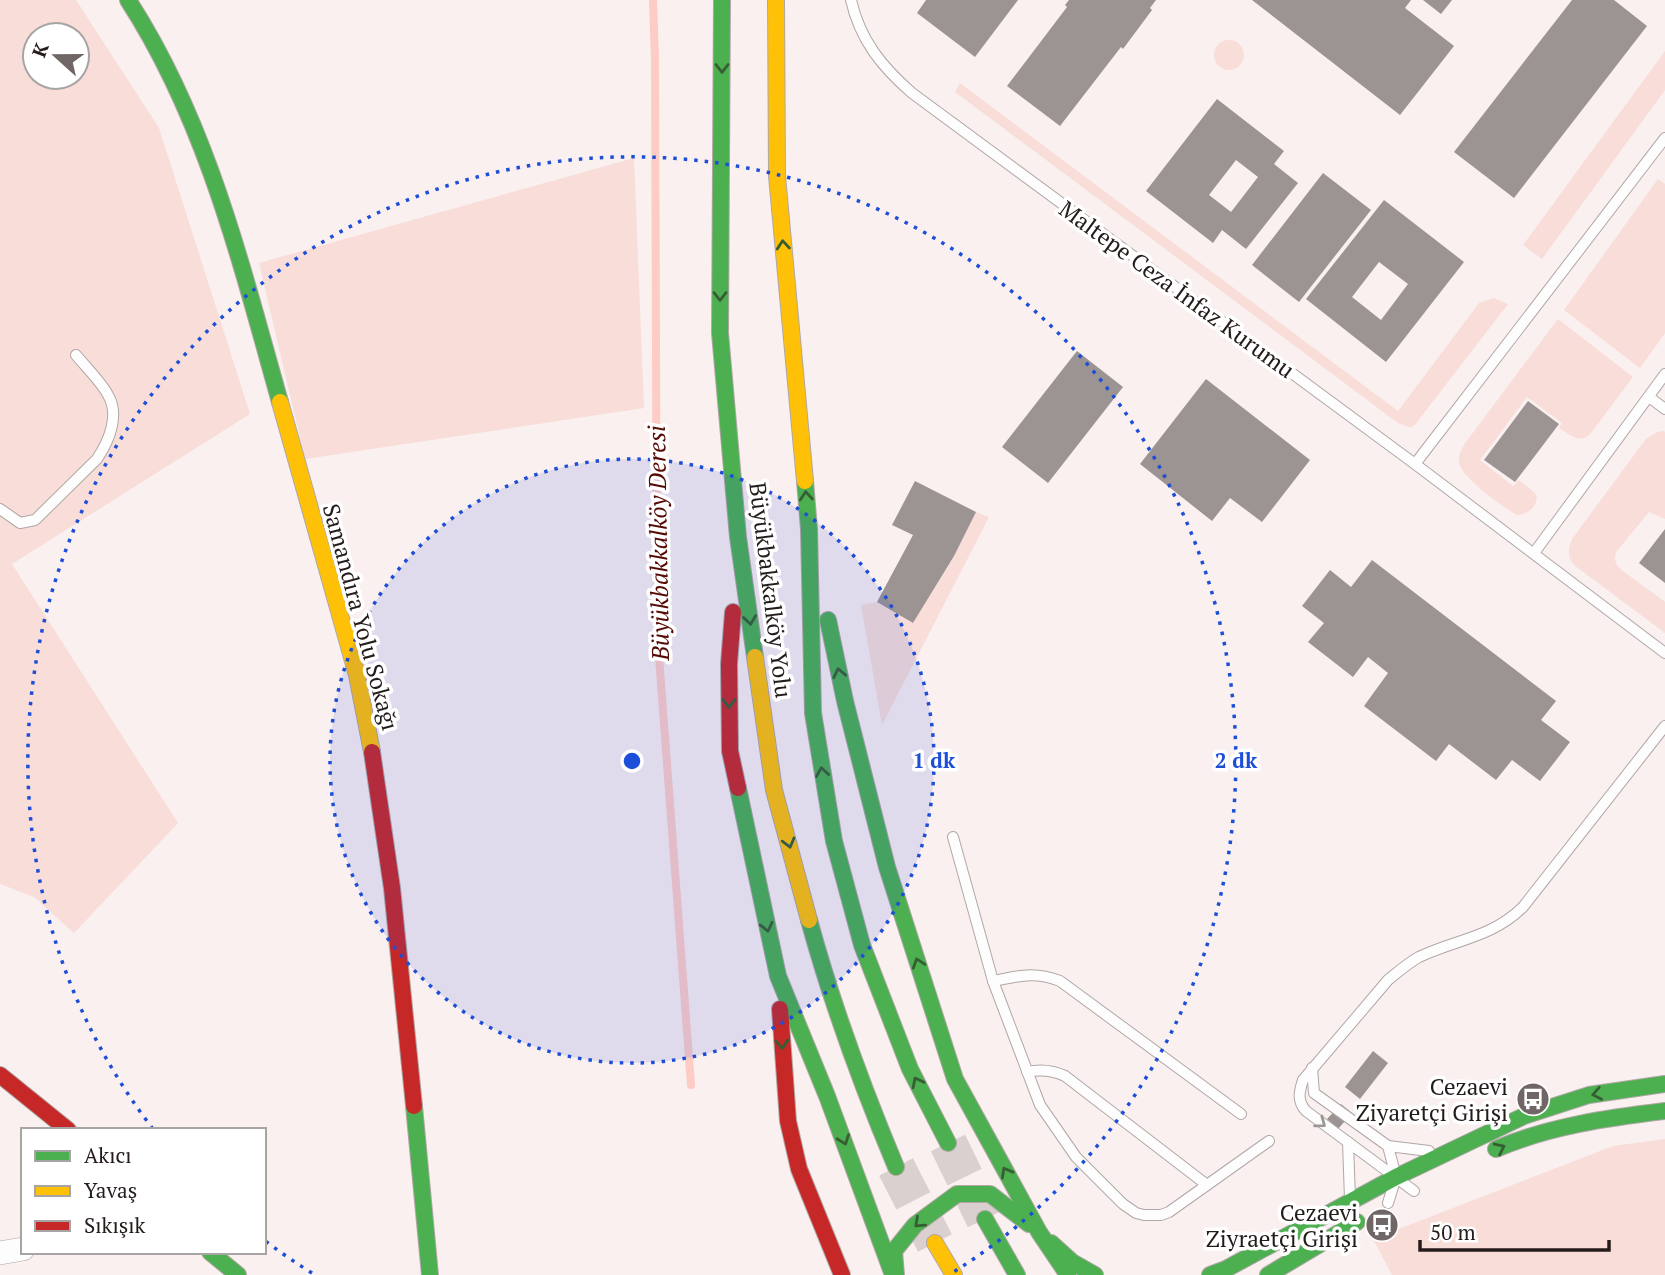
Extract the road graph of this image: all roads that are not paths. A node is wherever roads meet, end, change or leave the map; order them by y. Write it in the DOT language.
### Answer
graph roads {
  1 [pos="128,0"];
  2 [pos="723,0"];
  3 [pos="776,0"];
  4 [pos="851,0"];
  5 [pos="1665,138"];
  6 [pos="76,355"];
  7 [pos="1665,374"];
  8 [pos="1649,397"];
  9 [pos="1665,409"];
  10 [pos="1415,464"];
  11 [pos="0,509"];
  12 [pos="809,529"];
  13 [pos="738,537"];
  14 [pos="1534,553"];
  15 [pos="1665,653"];
  16 [pos="1665,726"];
  17 [pos="953,837"];
  18 [pos="778,976"];
  19 [pos="993,981"];
  20 [pos="1312,1068"];
  21 [pos="1027,1072"];
  22 [pos="0,1075"];
  23 [pos="1665,1084"];
  24 [pos="1665,1111"];
  25 [pos="1241,1114"];
  26 [pos="66,1128"];
  27 [pos="1269,1141"];
  28 [pos="1348,1142"];
  29 [pos="947,1143"];
  30 [pos="1388,1146"];
  31 [pos="1446,1152"];
  32 [pos="1482,1157"];
  33 [pos="896,1167"];
  34 [pos="1396,1177"];
  35 [pos="1207,1185"];
  36 [pos="1419,1188"];
  37 [pos="1350,1203"];
  38 [pos="1388,1203"];
  39 [pos="985,1219"];
  40 [pos="1039,1232"];
  41 [pos="934,1243"];
  42 [pos="21,1249"];
  43 [pos="0,1253"];
  44 [pos="212,1254"];
  45 [pos="238,1275"];
  46 [pos="430,1275"];
  47 [pos="842,1275"];
  48 [pos="894,1275"];
  49 [pos="954,1275"];
  50 [pos="1017,1275"];
  51 [pos="1068,1275"];
  52 [pos="1096,1275"];
  53 [pos="1210,1275"];
  54 [pos="1268,1275"];
  1 -- 46 [label="main road, Samandıra Yolu Sokağı"];
  2 -- 13 [label="main road, Büyükbakkalköy Yolu, one-way"];
  12 -- 3 [label="main road, Büyükbakkalköy Yolu, one-way"];
  4 -- 10 [label="lane, Maltepe Ceza İnfaz Kurumu"];
  5 -- 10 [label="lane"];
  6 -- 11 [label="lane"];
  7 -- 8 [label="lane"];
  8 -- 9 [label="lane"];
  8 -- 14 [label="lane"];
  10 -- 14 [label="lane, Maltepe Ceza İnfaz Kurumu"];
  29 -- 12 [label="main road, Büyükbakkalköy Yolu, one-way"];
  40 -- 12 [label="main road, one-way"];
  13 -- 18 [label="main road, one-way"];
  13 -- 33 [label="main road, Büyükbakkalköy Yolu, one-way"];
  14 -- 15 [label="lane, Maltepe Ceza İnfaz Kurumu"];
  16 -- 20 [label="lane"];
  17 -- 19 [label="lane"];
  18 -- 47 [label="main road, one-way"];
  18 -- 48 [label="main road, one-way"];
  19 -- 21 [label="lane"];
  19 -- 25 [label="lane"];
  20 -- 28 [label="lane, one-way"];
  20 -- 30 [label="lane"];
  21 -- 35 [label="lane"];
  21 -- 35 [label="lane"];
  22 -- 26 [label="main road"];
  23 -- 31 [label="main road, one-way"];
  32 -- 24 [label="main road, one-way"];
  27 -- 35 [label="lane"];
  28 -- 34 [label="lane"];
  28 -- 37 [label="lane"];
  30 -- 31 [label="lane"];
  30 -- 34 [label="lane"];
  31 -- 34 [label="main road"];
  34 -- 36 [label="lane"];
  34 -- 37 [label="main road"];
  34 -- 38 [label="lane"];
  36 -- 38 [label="main road"];
  37 -- 53 [label="main road"];
  38 -- 54 [label="main road"];
  39 -- 50 [label="main road"];
  40 -- 48 [label="main road, one-way"];
  40 -- 51 [label="main road"];
  40 -- 52 [label="main road"];
  41 -- 49 [label="main road"];
  42 -- 43 [label="street"];
  44 -- 45 [label="main road"];
}
